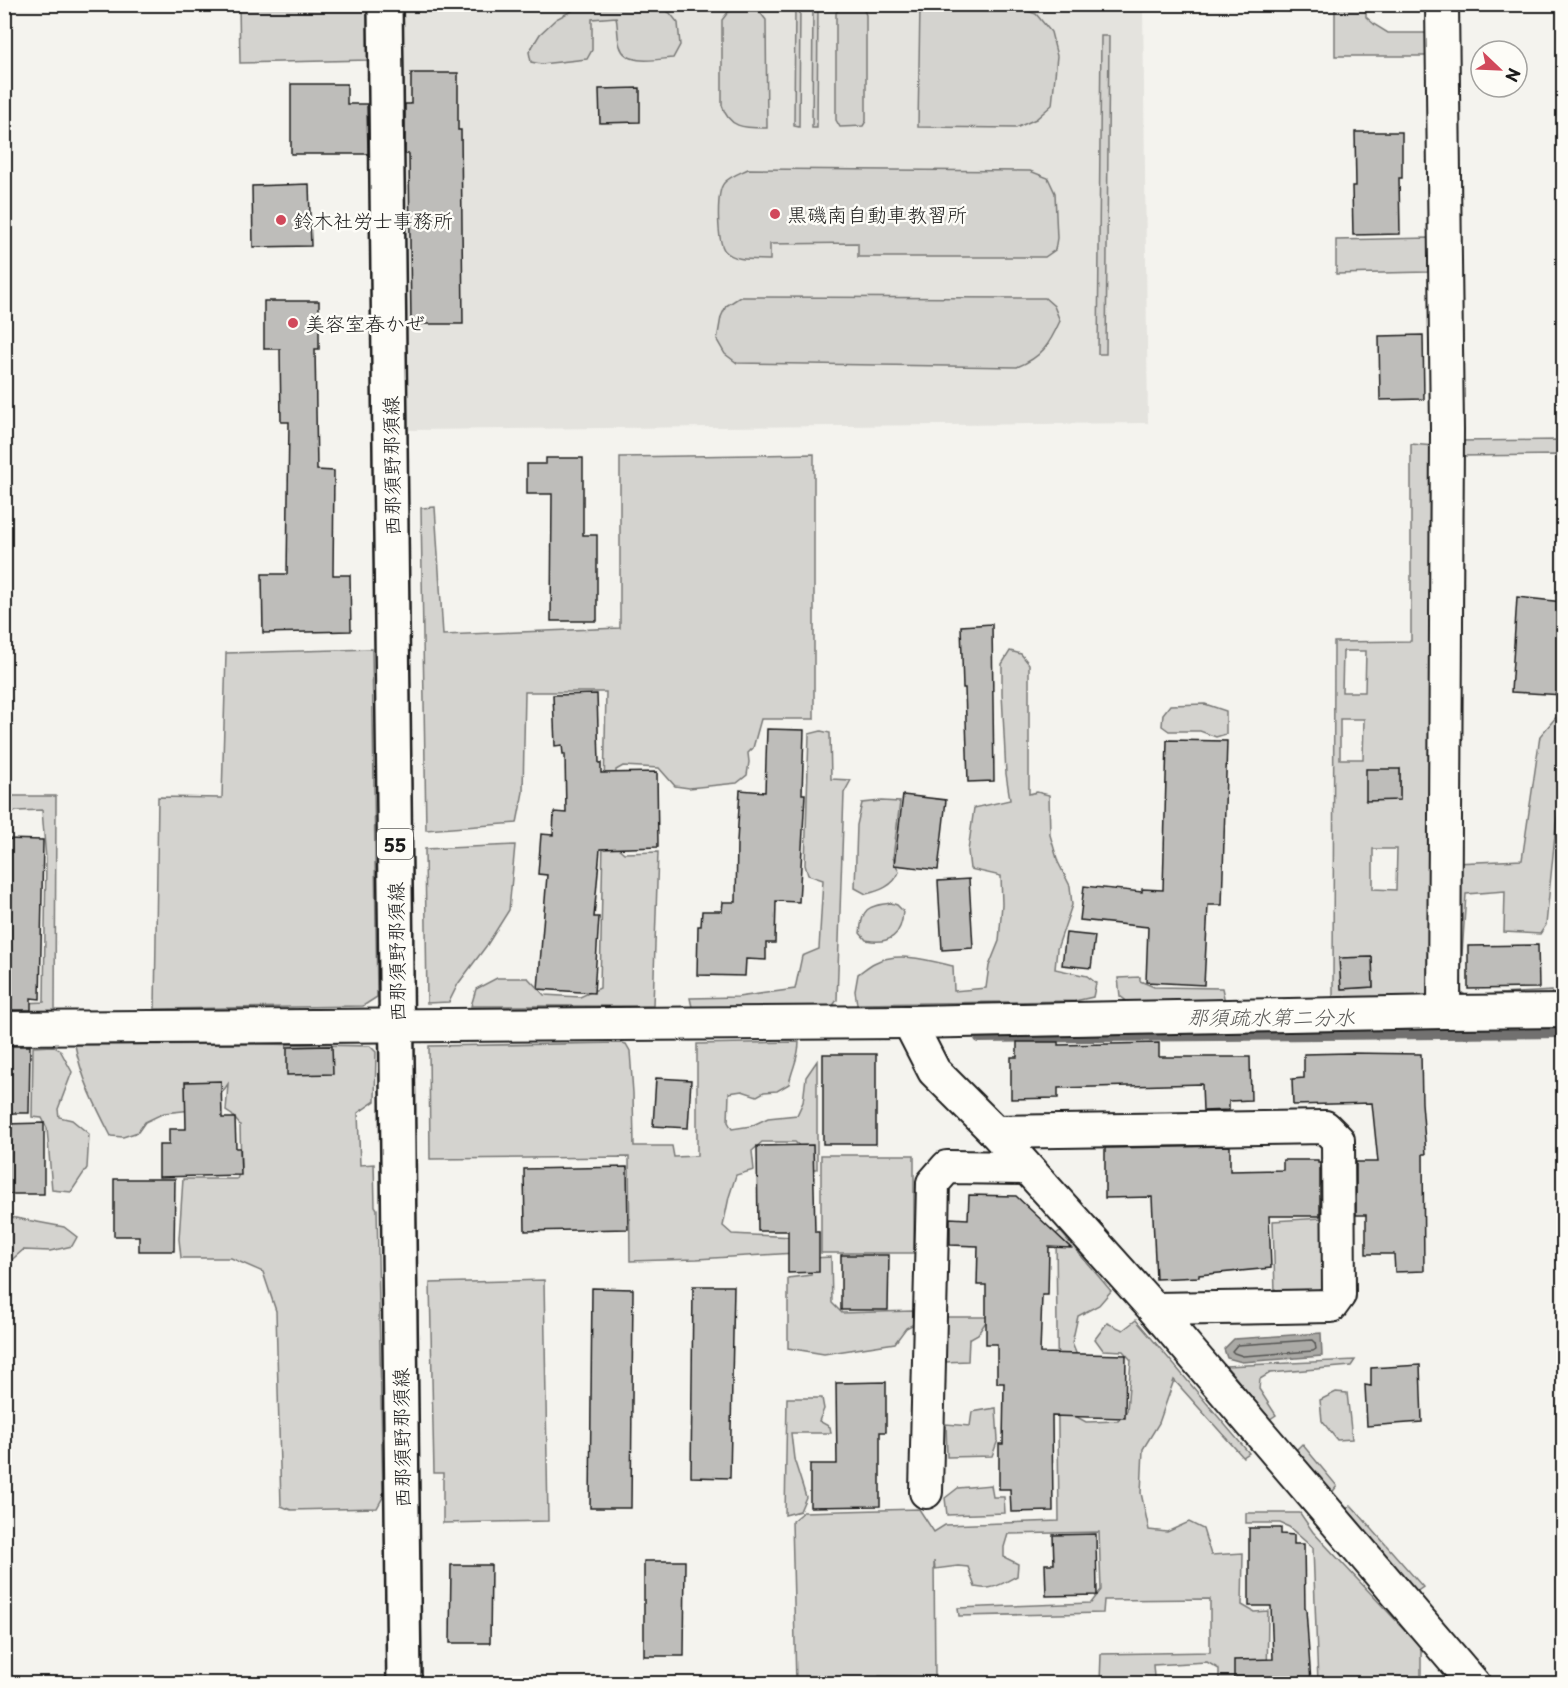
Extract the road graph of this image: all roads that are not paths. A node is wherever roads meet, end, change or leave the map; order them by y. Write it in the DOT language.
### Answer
graph roads {
  1 [pos="385,4"];
  2 [pos="1442,4"];
  3 [pos="1563,1011"];
  4 [pos="1444,1012"];
  5 [pos="909,1022"];
  6 [pos="397,1025"];
  7 [pos="4,1028"];
  8 [pos="995,1132"];
  9 [pos="1026,1168"];
  10 [pos="1154,1309"];
  11 [pos="927,1492"];
  12 [pos="404,1683"];
  13 [pos="1474,1683"];
  1 -- 6 [label="main road, 西那須野那須線 / 55"];
  2 -- 4 [label="street"];
  3 -- 4 [label="street"];
  4 -- 5 [label="street"];
  5 -- 6 [label="street"];
  5 -- 8 [label="street"];
  6 -- 7 [label="street"];
  6 -- 12 [label="main road, 西那須野那須線 / 55"];
  8 -- 9 [label="street"];
  8 -- 10 [label="street"];
  9 -- 10 [label="street"];
  9 -- 11 [label="street"];
  10 -- 13 [label="street"];
}
